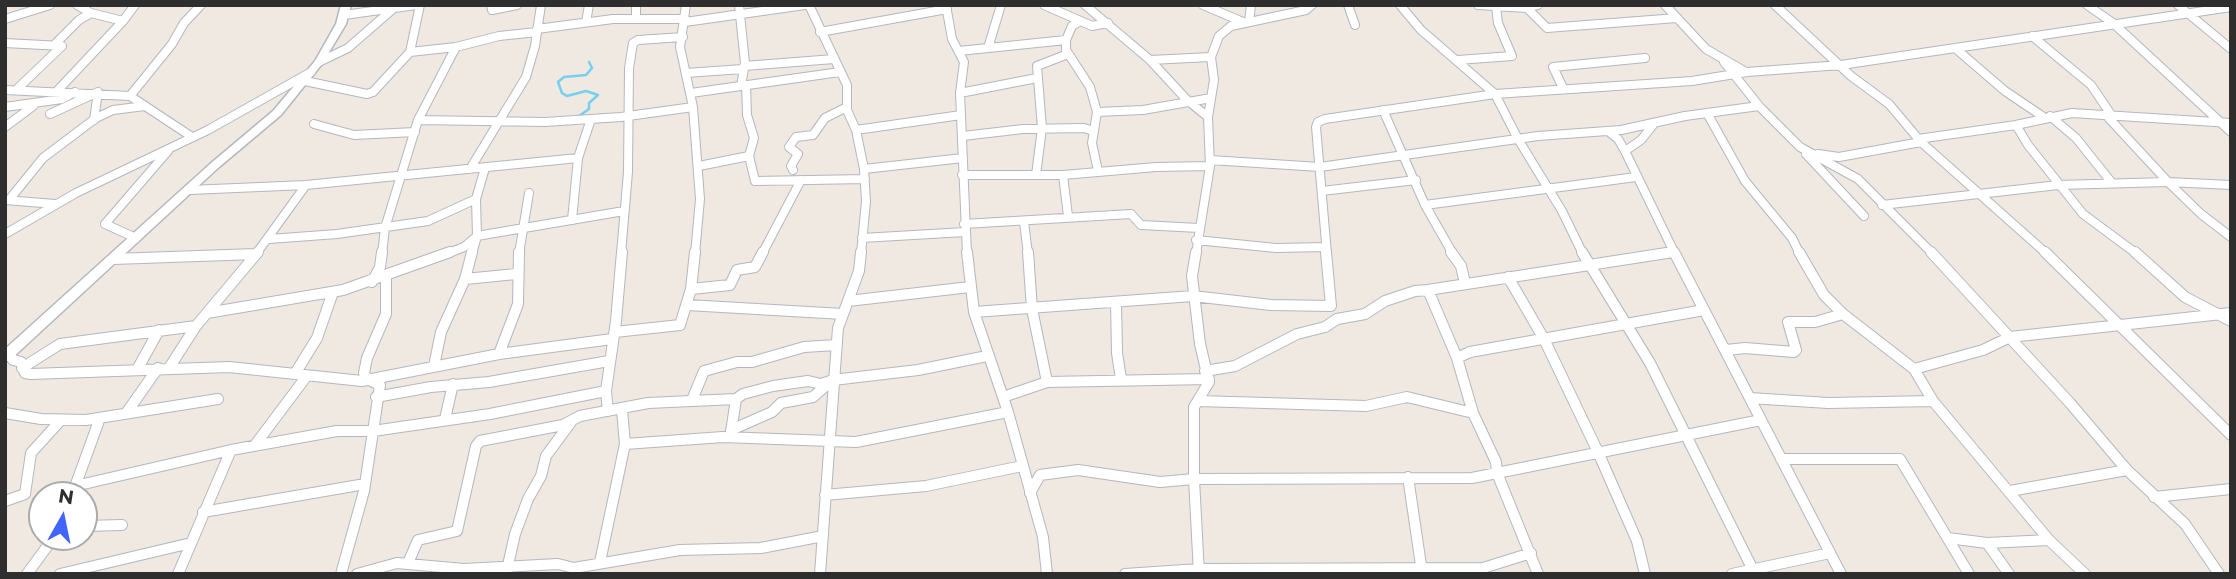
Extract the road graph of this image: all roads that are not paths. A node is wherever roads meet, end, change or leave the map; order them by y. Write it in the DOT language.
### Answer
graph roads {
  1 [pos="24,5"];
  2 [pos="50,5"];
  3 [pos="76,5"];
  4 [pos="135,5"];
  5 [pos="201,5"];
  6 [pos="418,5"];
  7 [pos="491,5"];
  8 [pos="517,5"];
  9 [pos="541,5"];
  10 [pos="589,5"];
  11 [pos="636,5"];
  12 [pos="686,5"];
  13 [pos="739,5"];
  14 [pos="807,5"];
  15 [pos="1001,5"];
  16 [pos="1044,5"];
  17 [pos="1085,5"];
  18 [pos="1203,5"];
  19 [pos="1251,5"];
  20 [pos="1312,5"];
  21 [pos="1348,5"];
  22 [pos="1400,5"];
  23 [pos="1478,5"];
  24 [pos="1538,5"];
  25 [pos="1665,5"];
  26 [pos="1775,5"];
  27 [pos="2087,5"];
  28 [pos="2178,5"];
  29 [pos="946,7"];
  30 [pos="1496,7"];
  31 [pos="2231,7"];
  32 [pos="394,8"];
  33 [pos="1527,8"];
  34 [pos="345,10"];
  35 [pos="2189,12"];
  36 [pos="20,13"];
  37 [pos="91,13"];
  38 [pos="739,14"];
  39 [pos="636,18"];
  40 [pos="1677,18"];
  41 [pos="5,19"];
  42 [pos="685,20"];
  43 [pos="123,21"];
  44 [pos="1080,21"];
  45 [pos="586,22"];
  46 [pos="1247,22"];
  47 [pos="1108,23"];
  48 [pos="2113,23"];
  49 [pos="1355,25"];
  50 [pos="537,30"];
  51 [pos="820,32"];
  52 [pos="2032,36"];
  53 [pos="683,37"];
  54 [pos="1066,40"];
  55 [pos="5,43"];
  56 [pos="55,44"];
  57 [pos="456,47"];
  58 [pos="988,48"];
  59 [pos="1955,48"];
  60 [pos="2231,49"];
  61 [pos="959,51"];
  62 [pos="410,52"];
  63 [pos="1068,54"];
  64 [pos="1211,57"];
  65 [pos="1645,58"];
  66 [pos="834,59"];
  67 [pos="1150,60"];
  68 [pos="1458,60"];
  69 [pos="319,62"];
  70 [pos="1724,62"];
  71 [pos="1841,65"];
  72 [pos="743,67"];
  73 [pos="839,72"];
  74 [pos="686,73"];
  75 [pos="1731,74"];
  76 [pos="1744,76"];
  77 [pos="308,77"];
  78 [pos="1037,78"];
  79 [pos="743,85"];
  80 [pos="1563,88"];
  81 [pos="5,90"];
  82 [pos="16,90"];
  83 [pos="58,90"];
  84 [pos="76,91"];
  85 [pos="98,92"];
  86 [pos="691,93"];
  87 [pos="960,93"];
  88 [pos="1495,94"];
  89 [pos="130,96"];
  90 [pos="1211,98"];
  91 [pos="1187,100"];
  92 [pos="34,104"];
  93 [pos="145,106"];
  94 [pos="1759,106"];
  95 [pos="5,107"];
  96 [pos="693,107"];
  97 [pos="846,107"];
  98 [pos="1383,110"];
  99 [pos="1097,112"];
  100 [pos="1707,113"];
  101 [pos="50,114"];
  102 [pos="961,114"];
  103 [pos="630,115"];
  104 [pos="2109,116"];
  105 [pos="1208,117"];
  106 [pos="2047,117"];
  107 [pos="94,120"];
  108 [pos="418,120"];
  109 [pos="501,120"];
  110 [pos="591,120"];
  111 [pos="2226,123"];
  112 [pos="314,124"];
  113 [pos="1512,124"];
  114 [pos="1653,125"];
  115 [pos="2016,125"];
  116 [pos="5,127"];
  117 [pos="1042,128"];
  118 [pos="856,130"];
  119 [pos="1093,131"];
  120 [pos="415,132"];
  121 [pos="2231,132"];
  122 [pos="1620,134"];
  123 [pos="963,136"];
  124 [pos="1538,136"];
  125 [pos="192,137"];
  126 [pos="1518,139"];
  127 [pos="1919,140"];
  128 [pos="172,147"];
  129 [pos="1800,147"];
  130 [pos="1625,151"];
  131 [pos="1404,154"];
  132 [pos="749,156"];
  133 [pos="963,158"];
  134 [pos="578,159"];
  135 [pos="1210,163"];
  136 [pos="699,166"];
  137 [pos="1320,167"];
  138 [pos="485,168"];
  139 [pos="470,169"];
  140 [pos="864,169"];
  141 [pos="793,170"];
  142 [pos="1098,171"];
  143 [pos="962,175"];
  144 [pos="1036,175"];
  145 [pos="401,176"];
  146 [pos="1063,176"];
  147 [pos="1636,177"];
  148 [pos="865,179"];
  149 [pos="801,180"];
  150 [pos="1416,180"];
  151 [pos="2168,182"];
  152 [pos="2112,183"];
  153 [pos="306,185"];
  154 [pos="2058,185"];
  155 [pos="2231,185"];
  156 [pos="1548,188"];
  157 [pos="190,190"];
  158 [pos="1322,191"];
  159 [pos="1978,192"];
  160 [pos="529,193"];
  161 [pos="476,199"];
  162 [pos="7,200"];
  163 [pos="55,204"];
  164 [pos="1425,205"];
  165 [pos="1882,205"];
  166 [pos="624,211"];
  167 [pos="1068,216"];
  168 [pos="1864,216"];
  169 [pos="572,220"];
  170 [pos="1024,222"];
  171 [pos="385,228"];
  172 [pos="524,228"];
  173 [pos="964,228"];
  174 [pos="1199,228"];
  175 [pos="5,234"];
  176 [pos="477,236"];
  177 [pos="2231,237"];
  178 [pos="136,238"];
  179 [pos="862,238"];
  180 [pos="269,239"];
  181 [pos="1196,240"];
  182 [pos="1326,247"];
  183 [pos="1674,252"];
  184 [pos="256,254"];
  185 [pos="113,259"];
  186 [pos="1588,264"];
  187 [pos="516,274"];
  188 [pos="386,276"];
  189 [pos="1508,277"];
  190 [pos="465,279"];
  191 [pos="372,282"];
  192 [pos="1465,283"];
  193 [pos="970,287"];
  194 [pos="691,289"];
  195 [pos="1428,290"];
  196 [pos="333,292"];
  197 [pos="1193,296"];
  198 [pos="848,301"];
  199 [pos="1116,302"];
  200 [pos="687,305"];
  201 [pos="1032,309"];
  202 [pos="1704,310"];
  203 [pos="974,312"];
  204 [pos="207,313"];
  205 [pos="843,314"];
  206 [pos="1843,314"];
  207 [pos="2228,316"];
  208 [pos="1625,323"];
  209 [pos="196,326"];
  210 [pos="2122,326"];
  211 [pos="159,330"];
  212 [pos="614,335"];
  213 [pos="2010,337"];
  214 [pos="1544,339"];
  215 [pos="836,345"];
  216 [pos="1727,350"];
  217 [pos="8,352"];
  218 [pos="499,354"];
  219 [pos="987,356"];
  220 [pos="1457,358"];
  221 [pos="609,360"];
  222 [pos="434,366"];
  223 [pos="22,368"];
  224 [pos="138,368"];
  225 [pos="158,368"];
  226 [pos="169,368"];
  227 [pos="1914,369"];
  228 [pos="301,375"];
  229 [pos="1207,375"];
  230 [pos="367,379"];
  231 [pos="1121,379"];
  232 [pos="833,380"];
  233 [pos="1048,382"];
  234 [pos="453,384"];
  235 [pos="607,391"];
  236 [pos="376,397"];
  237 [pos="1003,397"];
  238 [pos="1750,398"];
  239 [pos="218,399"];
  240 [pos="736,399"];
  241 [pos="692,400"];
  242 [pos="1198,401"];
  243 [pos="1933,401"];
  244 [pos="622,410"];
  245 [pos="608,411"];
  246 [pos="127,412"];
  247 [pos="1008,412"];
  248 [pos="5,413"];
  249 [pos="1473,413"];
  250 [pos="100,418"];
  251 [pos="445,419"];
  252 [pos="61,420"];
  253 [pos="1761,420"];
  254 [pos="571,422"];
  255 [pos="373,431"];
  256 [pos="1687,433"];
  257 [pos="730,434"];
  258 [pos="2231,435"];
  259 [pos="829,441"];
  260 [pos="625,443"];
  261 [pos="255,446"];
  262 [pos="231,450"];
  263 [pos="1598,452"];
  264 [pos="1781,459"];
  265 [pos="1023,466"];
  266 [pos="2127,470"];
  267 [pos="1497,472"];
  268 [pos="1408,477"];
  269 [pos="1194,479"];
  270 [pos="78,481"];
  271 [pos="365,484"];
  272 [pos="98,485"];
  273 [pos="2231,489"];
  274 [pos="2010,491"];
  275 [pos="1030,493"];
  276 [pos="825,495"];
  277 [pos="2154,497"];
  278 [pos="5,501"];
  279 [pos="203,512"];
  280 [pos="122,525"];
  281 [pos="98,526"];
  282 [pos="823,536"];
  283 [pos="1948,538"];
  284 [pos="2049,540"];
  285 [pos="191,543"];
  286 [pos="1987,543"];
  287 [pos="44,551"];
  288 [pos="1531,553"];
  289 [pos="1830,553"];
  290 [pos="600,562"];
  291 [pos="408,563"];
  292 [pos="507,570"];
  293 [pos="463,571"];
  294 [pos="1199,571"];
  295 [pos="1422,571"];
  296 [pos="1754,572"];
  297 [pos="27,574"];
  298 [pos="60,574"];
  299 [pos="178,574"];
  300 [pos="341,574"];
  301 [pos="356,574"];
  302 [pos="820,574"];
  303 [pos="1047,574"];
  304 [pos="1125,574"];
  305 [pos="1538,574"];
  306 [pos="1644,574"];
  307 [pos="1732,574"];
  308 [pos="1841,574"];
  309 [pos="1969,574"];
  310 [pos="2010,574"];
  311 [pos="2085,574"];
  312 [pos="2220,574"];
  1 -- 36 [label="street"];
  2 -- 36 [label="street"];
  3 -- 37 [label="street"];
  4 -- 43 [label="street"];
  5 -- 89 [label="street"];
  6 -- 32 [label="street"];
  6 -- 62 [label="street"];
  7 -- 8 [label="street"];
  9 -- 50 [label="street"];
  10 -- 45 [label="street"];
  11 -- 39 [label="street"];
  12 -- 42 [label="street"];
  13 -- 38 [label="street"];
  14 -- 38 [label="street"];
  14 -- 51 [label="street"];
  15 -- 58 [label="street"];
  16 -- 44 [label="street"];
  17 -- 47 [label="street"];
  18 -- 46 [label="street"];
  19 -- 46 [label="street"];
  20 -- 46 [label="street"];
  21 -- 49 [label="street"];
  22 -- 68 [label="street"];
  23 -- 30 [label="street"];
  24 -- 33 [label="street"];
  25 -- 40 [label="street"];
  26 -- 71 [label="street"];
  27 -- 48 [label="street"];
  28 -- 35 [label="street"];
  29 -- 51 [label="street"];
  29 -- 61 [label="street"];
  30 -- 33 [label="street"];
  30 -- 68 [label="street"];
  31 -- 35 [label="street"];
  32 -- 34 [label="street"];
  32 -- 69 [label="street"];
  33 -- 40 [label="street"];
  34 -- 69 [label="main road"];
  35 -- 48 [label="street"];
  35 -- 60 [label="street"];
  36 -- 41 [label="street"];
  37 -- 43 [label="street"];
  37 -- 56 [label="street"];
  38 -- 42 [label="street"];
  38 -- 72 [label="street"];
  39 -- 42 [label="street"];
  39 -- 45 [label="street"];
  40 -- 70 [label="street"];
  42 -- 53 [label="street"];
  43 -- 83 [label="street"];
  44 -- 47 [label="street"];
  44 -- 54 [label="street"];
  45 -- 50 [label="street"];
  46 -- 64 [label="street"];
  47 -- 67 [label="street"];
  48 -- 52 [label="street"];
  48 -- 111 [label="street"];
  50 -- 57 [label="street"];
  50 -- 109 [label="street"];
  51 -- 66 [label="street"];
  52 -- 59 [label="street"];
  52 -- 104 [label="street"];
  53 -- 74 [label="street"];
  53 -- 103 [label="street"];
  54 -- 58 [label="street"];
  54 -- 63 [label="street"];
  55 -- 56 [label="street"];
  56 -- 82 [label="street"];
  57 -- 62 [label="street"];
  57 -- 108 [label="street"];
  58 -- 61 [label="street"];
  59 -- 71 [label="street"];
  59 -- 106 [label="street"];
  61 -- 87 [label="street"];
  62 -- 77 [label="street"];
  63 -- 78 [label="street"];
  63 -- 99 [label="street"];
  64 -- 67 [label="street"];
  64 -- 90 [label="street"];
  65 -- 80 [label="street"];
  66 -- 72 [label="street"];
  66 -- 73 [label="street"];
  67 -- 91 [label="street"];
  68 -- 88 [label="street"];
  69 -- 77 [label="main road"];
  70 -- 75 [label="street"];
  70 -- 76 [label="street"];
  71 -- 76 [label="street"];
  71 -- 127 [label="street"];
  72 -- 74 [label="street"];
  72 -- 79 [label="street"];
  73 -- 79 [label="street"];
  73 -- 97 [label="street"];
  74 -- 86 [label="street"];
  75 -- 76 [label="street"];
  75 -- 80 [label="street"];
  76 -- 94 [label="street"];
  77 -- 125 [label="street"];
  77 -- 157 [label="main road"];
  78 -- 87 [label="street"];
  78 -- 117 [label="street"];
  79 -- 86 [label="street"];
  79 -- 132 [label="street"];
  80 -- 88 [label="street"];
  81 -- 82 [label="street"];
  82 -- 83 [label="street"];
  83 -- 84 [label="street"];
  84 -- 85 [label="street"];
  84 -- 92 [label="street"];
  85 -- 89 [label="street"];
  85 -- 101 [label="street"];
  85 -- 107 [label="street"];
  86 -- 96 [label="street"];
  87 -- 102 [label="street"];
  88 -- 98 [label="street"];
  88 -- 113 [label="street"];
  89 -- 93 [label="street"];
  90 -- 91 [label="street"];
  90 -- 105 [label="street"];
  91 -- 99 [label="street"];
  91 -- 105 [label="street"];
  92 -- 95 [label="street"];
  92 -- 116 [label="street"];
  93 -- 107 [label="street"];
  93 -- 125 [label="street"];
  94 -- 100 [label="street"];
  94 -- 129 [label="street"];
  96 -- 103 [label="street"];
  96 -- 136 [label="street"];
  97 -- 118 [label="street"];
  97 -- 141 [label="street"];
  98 -- 131 [label="street"];
  98 -- 137 [label="street"];
  99 -- 119 [label="street"];
  100 -- 114 [label="street"];
  100 -- 206 [label="street"];
  102 -- 118 [label="street"];
  102 -- 123 [label="street"];
  103 -- 110 [label="street"];
  103 -- 166 [label="street"];
  104 -- 106 [label="street"];
  104 -- 111 [label="street"];
  104 -- 151 [label="street"];
  105 -- 135 [label="street"];
  106 -- 115 [label="street"];
  106 -- 152 [label="street"];
  107 -- 162 [label="street"];
  108 -- 109 [label="street"];
  108 -- 120 [label="street"];
  109 -- 110 [label="street"];
  109 -- 139 [label="street"];
  110 -- 134 [label="street"];
  111 -- 121 [label="street"];
  112 -- 120 [label="street"];
  113 -- 124 [label="street"];
  113 -- 126 [label="street"];
  114 -- 122 [label="street"];
  114 -- 130 [label="street"];
  115 -- 127 [label="street"];
  115 -- 154 [label="street"];
  117 -- 119 [label="street"];
  117 -- 123 [label="street"];
  117 -- 144 [label="street"];
  118 -- 140 [label="street"];
  119 -- 142 [label="street"];
  120 -- 145 [label="street"];
  122 -- 124 [label="street"];
  122 -- 130 [label="street"];
  123 -- 133 [label="street"];
  124 -- 126 [label="street"];
  125 -- 128 [label="street"];
  126 -- 131 [label="street"];
  126 -- 156 [label="street"];
  127 -- 129 [label="street"];
  127 -- 159 [label="street"];
  128 -- 163 [label="street"];
  128 -- 178 [label="street"];
  129 -- 165 [label="street"];
  129 -- 168 [label="street"];
  130 -- 147 [label="street"];
  131 -- 137 [label="street"];
  131 -- 150 [label="street"];
  132 -- 136 [label="street"];
  132 -- 149 [label="street"];
  133 -- 140 [label="street"];
  133 -- 143 [label="street"];
  134 -- 138 [label="street"];
  134 -- 169 [label="street"];
  135 -- 137 [label="street"];
  135 -- 142 [label="street"];
  135 -- 174 [label="street"];
  136 -- 194 [label="street"];
  137 -- 158 [label="street"];
  138 -- 139 [label="street"];
  138 -- 161 [label="street"];
  139 -- 145 [label="street"];
  140 -- 148 [label="street"];
  142 -- 146 [label="street"];
  143 -- 144 [label="street"];
  143 -- 173 [label="street"];
  144 -- 146 [label="street"];
  145 -- 153 [label="street"];
  145 -- 171 [label="street"];
  146 -- 167 [label="street"];
  147 -- 156 [label="street"];
  147 -- 183 [label="street"];
  148 -- 149 [label="street"];
  148 -- 179 [label="street"];
  149 -- 194 [label="street"];
  150 -- 158 [label="street"];
  150 -- 164 [label="street"];
  151 -- 152 [label="street"];
  151 -- 155 [label="street"];
  151 -- 177 [label="street"];
  152 -- 154 [label="street"];
  153 -- 157 [label="street"];
  153 -- 180 [label="street"];
  154 -- 159 [label="street"];
  154 -- 207 [label="street"];
  156 -- 164 [label="street"];
  156 -- 186 [label="street"];
  157 -- 178 [label="main road"];
  158 -- 182 [label="street"];
  159 -- 165 [label="street"];
  159 -- 210 [label="street"];
  160 -- 172 [label="street"];
  161 -- 171 [label="street"];
  161 -- 176 [label="street"];
  162 -- 163 [label="street"];
  163 -- 175 [label="street"];
  164 -- 192 [label="street"];
  165 -- 213 [label="street"];
  166 -- 169 [label="street"];
  166 -- 212 [label="street"];
  167 -- 170 [label="street"];
  167 -- 174 [label="street"];
  169 -- 172 [label="street"];
  170 -- 173 [label="street"];
  170 -- 201 [label="street"];
  171 -- 180 [label="street"];
  171 -- 191 [label="street"];
  172 -- 176 [label="street"];
  172 -- 187 [label="street"];
  173 -- 179 [label="street"];
  173 -- 193 [label="street"];
  174 -- 181 [label="street"];
  176 -- 188 [label="street"];
  176 -- 190 [label="street"];
  178 -- 185 [label="main road"];
  179 -- 198 [label="street"];
  180 -- 184 [label="street"];
  181 -- 182 [label="street"];
  181 -- 197 [label="street"];
  182 -- 197 [label="street"];
  183 -- 186 [label="street"];
  183 -- 202 [label="street"];
  184 -- 185 [label="street"];
  184 -- 204 [label="street"];
  185 -- 217 [label="main road"];
  186 -- 189 [label="street"];
  186 -- 208 [label="street"];
  187 -- 190 [label="street"];
  187 -- 218 [label="street"];
  188 -- 191 [label="street"];
  188 -- 230 [label="street"];
  189 -- 192 [label="street"];
  189 -- 214 [label="street"];
  190 -- 222 [label="street"];
  191 -- 196 [label="street"];
  192 -- 195 [label="street"];
  193 -- 198 [label="street"];
  193 -- 203 [label="street"];
  194 -- 200 [label="street"];
  195 -- 220 [label="street"];
  195 -- 229 [label="street"];
  196 -- 204 [label="street"];
  196 -- 228 [label="street"];
  197 -- 199 [label="street"];
  197 -- 229 [label="street"];
  198 -- 205 [label="street"];
  199 -- 201 [label="street"];
  199 -- 231 [label="street"];
  200 -- 205 [label="street"];
  200 -- 212 [label="street"];
  201 -- 203 [label="street"];
  201 -- 233 [label="street"];
  202 -- 208 [label="street"];
  202 -- 216 [label="street"];
  203 -- 219 [label="street"];
  204 -- 209 [label="street"];
  205 -- 215 [label="street"];
  206 -- 216 [label="street"];
  206 -- 227 [label="street"];
  207 -- 210 [label="street"];
  208 -- 214 [label="street"];
  208 -- 256 [label="street"];
  209 -- 211 [label="street"];
  209 -- 226 [label="street"];
  210 -- 213 [label="street"];
  210 -- 258 [label="street"];
  211 -- 223 [label="street"];
  211 -- 224 [label="street"];
  212 -- 218 [label="street"];
  212 -- 221 [label="street"];
  213 -- 227 [label="street"];
  213 -- 266 [label="street"];
  214 -- 220 [label="street"];
  214 -- 263 [label="street"];
  215 -- 232 [label="street"];
  215 -- 241 [label="street"];
  216 -- 238 [label="street"];
  217 -- 223 [label="street"];
  218 -- 222 [label="street"];
  219 -- 232 [label="street"];
  219 -- 237 [label="street"];
  220 -- 249 [label="street"];
  221 -- 234 [label="street"];
  221 -- 235 [label="street"];
  222 -- 230 [label="street"];
  223 -- 224 [label="street"];
  224 -- 225 [label="street"];
  225 -- 226 [label="street"];
  225 -- 246 [label="street"];
  226 -- 228 [label="street"];
  227 -- 243 [label="street"];
  228 -- 230 [label="street"];
  228 -- 261 [label="street"];
  229 -- 231 [label="street"];
  229 -- 242 [label="street"];
  230 -- 236 [label="street"];
  231 -- 233 [label="street"];
  232 -- 240 [label="street"];
  232 -- 257 [label="street"];
  232 -- 259 [label="street"];
  233 -- 237 [label="street"];
  234 -- 236 [label="street"];
  234 -- 251 [label="street"];
  235 -- 245 [label="street"];
  235 -- 251 [label="street"];
  236 -- 255 [label="street"];
  237 -- 247 [label="street"];
  238 -- 243 [label="street"];
  238 -- 253 [label="street"];
  239 -- 246 [label="street"];
  240 -- 241 [label="street"];
  240 -- 257 [label="street"];
  241 -- 244 [label="street"];
  242 -- 249 [label="street"];
  242 -- 269 [label="street"];
  243 -- 274 [label="street"];
  244 -- 245 [label="street"];
  244 -- 260 [label="street"];
  245 -- 254 [label="street"];
  246 -- 250 [label="street"];
  247 -- 259 [label="street"];
  247 -- 265 [label="street"];
  248 -- 252 [label="street"];
  249 -- 267 [label="street"];
  250 -- 252 [label="street"];
  250 -- 270 [label="street"];
  251 -- 255 [label="street"];
  252 -- 278 [label="street"];
  253 -- 256 [label="street"];
  253 -- 264 [label="street"];
  254 -- 291 [label="street"];
  254 -- 292 [label="street"];
  255 -- 261 [label="street"];
  255 -- 271 [label="street"];
  256 -- 263 [label="street"];
  256 -- 296 [label="street"];
  257 -- 259 [label="street"];
  257 -- 260 [label="street"];
  259 -- 276 [label="street"];
  260 -- 290 [label="street"];
  261 -- 262 [label="street"];
  262 -- 272 [label="street"];
  262 -- 279 [label="street"];
  263 -- 267 [label="street"];
  263 -- 306 [label="street"];
  264 -- 283 [label="street"];
  264 -- 289 [label="street"];
  265 -- 275 [label="street"];
  265 -- 276 [label="street"];
  266 -- 274 [label="street"];
  266 -- 277 [label="street"];
  267 -- 268 [label="street"];
  267 -- 288 [label="street"];
  268 -- 269 [label="street"];
  268 -- 295 [label="street"];
  269 -- 275 [label="street"];
  269 -- 294 [label="street"];
  271 -- 279 [label="street"];
  271 -- 300 [label="street"];
  273 -- 277 [label="street"];
  274 -- 284 [label="street"];
  275 -- 303 [label="street"];
  276 -- 282 [label="street"];
  277 -- 312 [label="street"];
  279 -- 285 [label="street"];
  280 -- 281 [label="street"];
  282 -- 290 [label="street"];
  282 -- 302 [label="street"];
  283 -- 286 [label="street"];
  283 -- 309 [label="street"];
  284 -- 286 [label="street"];
  284 -- 311 [label="street"];
  285 -- 298 [label="street"];
  285 -- 299 [label="street"];
  286 -- 310 [label="street"];
  287 -- 297 [label="street"];
  288 -- 295 [label="street"];
  288 -- 305 [label="street"];
  289 -- 296 [label="street"];
  289 -- 308 [label="street"];
  290 -- 292 [label="street"];
  291 -- 293 [label="street"];
  291 -- 301 [label="street"];
  292 -- 293 [label="street"];
  294 -- 295 [label="street"];
  294 -- 304 [label="street"];
  296 -- 307 [label="street"];
}
